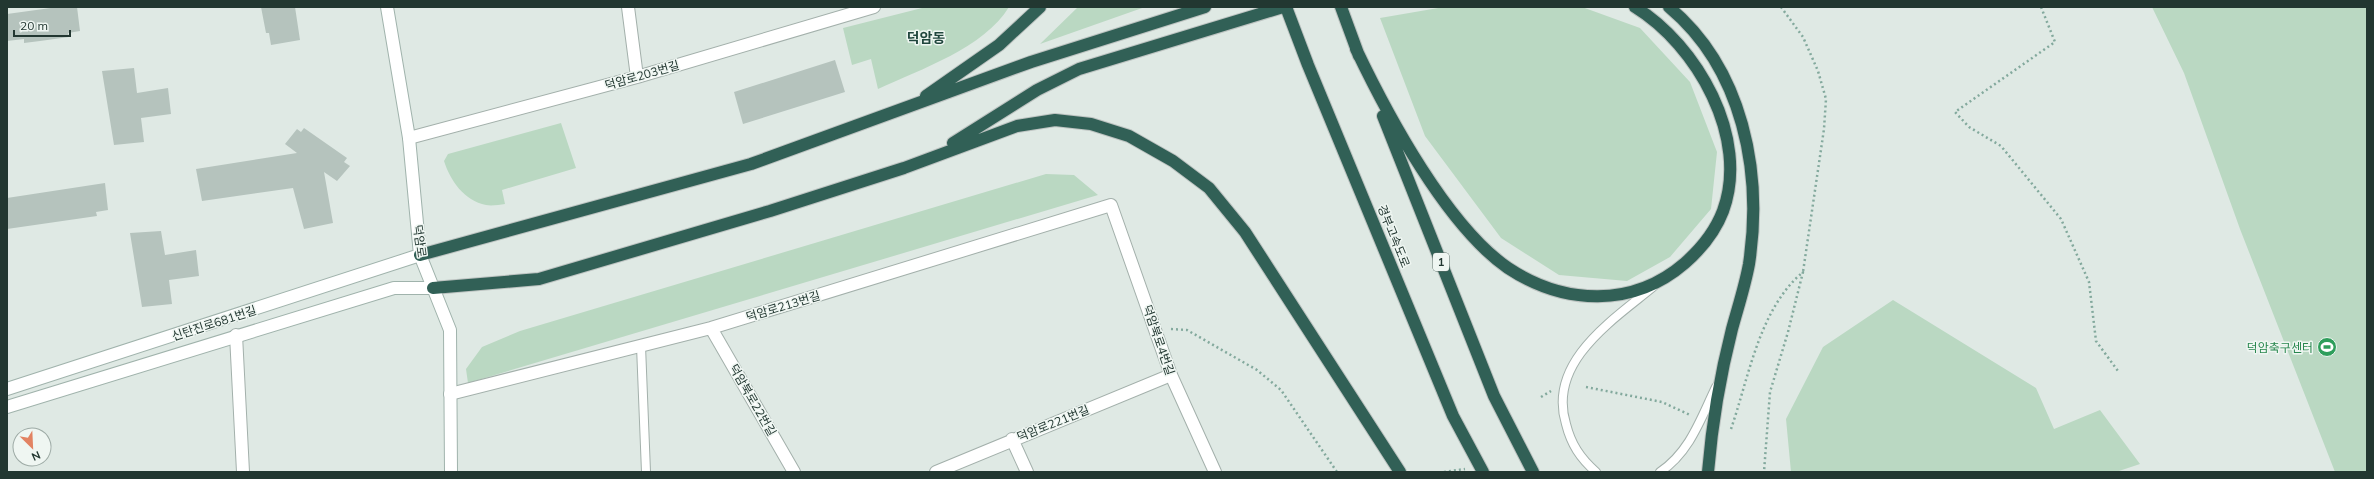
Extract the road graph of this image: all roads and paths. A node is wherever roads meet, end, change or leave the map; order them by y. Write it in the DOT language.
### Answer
graph roads {
  1 [pos="387,7"];
  2 [pos="628,7"];
  3 [pos="874,7"];
  4 [pos="1040,7"];
  5 [pos="1205,7"];
  6 [pos="1283,7"];
  7 [pos="1286,7"];
  8 [pos="1341,7"];
  9 [pos="1635,7"];
  10 [pos="1669,7"];
  11 [pos="1781,7"];
  12 [pos="2041,7"];
  13 [pos="1356,50"];
  14 [pos="637,77"];
  15 [pos="903,109"];
  16 [pos="409,138"];
  17 [pos="904,168"];
  18 [pos="1111,205"];
  19 [pos="420,255"];
  20 [pos="1802,272"];
  21 [pos="1663,279"];
  22 [pos="433,288"];
  23 [pos="1155,327"];
  24 [pos="711,328"];
  25 [pos="236,335"];
  26 [pos="641,346"];
  27 [pos="2118,372"];
  28 [pos="1722,374"];
  29 [pos="1171,375"];
  30 [pos="1586,387"];
  31 [pos="7,389"];
  32 [pos="450,394"];
  33 [pos="7,407"];
  34 [pos="1694,417"];
  35 [pos="1731,429"];
  36 [pos="1012,439"];
  37 [pos="1468,469"];
  38 [pos="243,472"];
  39 [pos="450,472"];
  40 [pos="646,472"];
  41 [pos="794,472"];
  42 [pos="936,472"];
  43 [pos="1027,472"];
  44 [pos="1215,472"];
  45 [pos="1337,472"];
  46 [pos="1400,472"];
  47 [pos="1444,472"];
  48 [pos="1483,472"];
  49 [pos="1533,472"];
  50 [pos="1596,472"];
  51 [pos="1660,472"];
  52 [pos="1708,472"];
  53 [pos="1764,472"];
  1 -- 16 [label="street, 덕암로"];
  2 -- 14 [label="street"];
  3 -- 14 [label="street, 덕암로203번길"];
  4 -- 15 [label="highway"];
  5 -- 15 [label="highway"];
  6 -- 17 [label="highway"];
  7 -- 48 [label="highway, 경부고속도로"];
  8 -- 13 [label="highway, 1"];
  9 -- 21 [label="highway"];
  10 -- 28 [label="highway"];
  11 -- 20 [label="path"];
  12 -- 27 [label="path"];
  13 -- 21 [label="highway"];
  13 -- 49 [label="highway, 1"];
  14 -- 16 [label="street, 덕암로203번길"];
  15 -- 19 [label="highway"];
  16 -- 19 [label="street, 덕암로"];
  17 -- 22 [label="highway"];
  17 -- 46 [label="highway"];
  18 -- 23 [label="street, 덕암북로4번길"];
  18 -- 24 [label="street, 덕암로213번길"];
  19 -- 22 [label="street, 덕암로"];
  19 -- 31 [label="street, 신탄진로681번길"];
  20 -- 35 [label="path"];
  20 -- 53 [label="path"];
  21 -- 50 [label="lane"];
  22 -- 25 [label="street, 신탄진로681번길"];
  22 -- 32 [label="street, 덕암로"];
  23 -- 29 [label="street, 덕암북로4번길"];
  23 -- 45 [label="path"];
  24 -- 26 [label="street, 덕암로213번길"];
  24 -- 41 [label="street, 덕암북로22번길"];
  25 -- 33 [label="street, 신탄진로681번길"];
  25 -- 38 [label="street, 신탄진로681번길"];
  26 -- 32 [label="street, 덕암로213번길"];
  26 -- 40 [label="lane"];
  28 -- 51 [label="lane"];
  28 -- 52 [label="highway"];
  29 -- 36 [label="street, 덕암로221번길"];
  29 -- 44 [label="street, 덕암북로4번길"];
  30 -- 34 [label="path"];
  32 -- 39 [label="street, 덕암로"];
  36 -- 42 [label="street, 덕암로221번길"];
  36 -- 43 [label="street"];
  37 -- 47 [label="path"];
}
